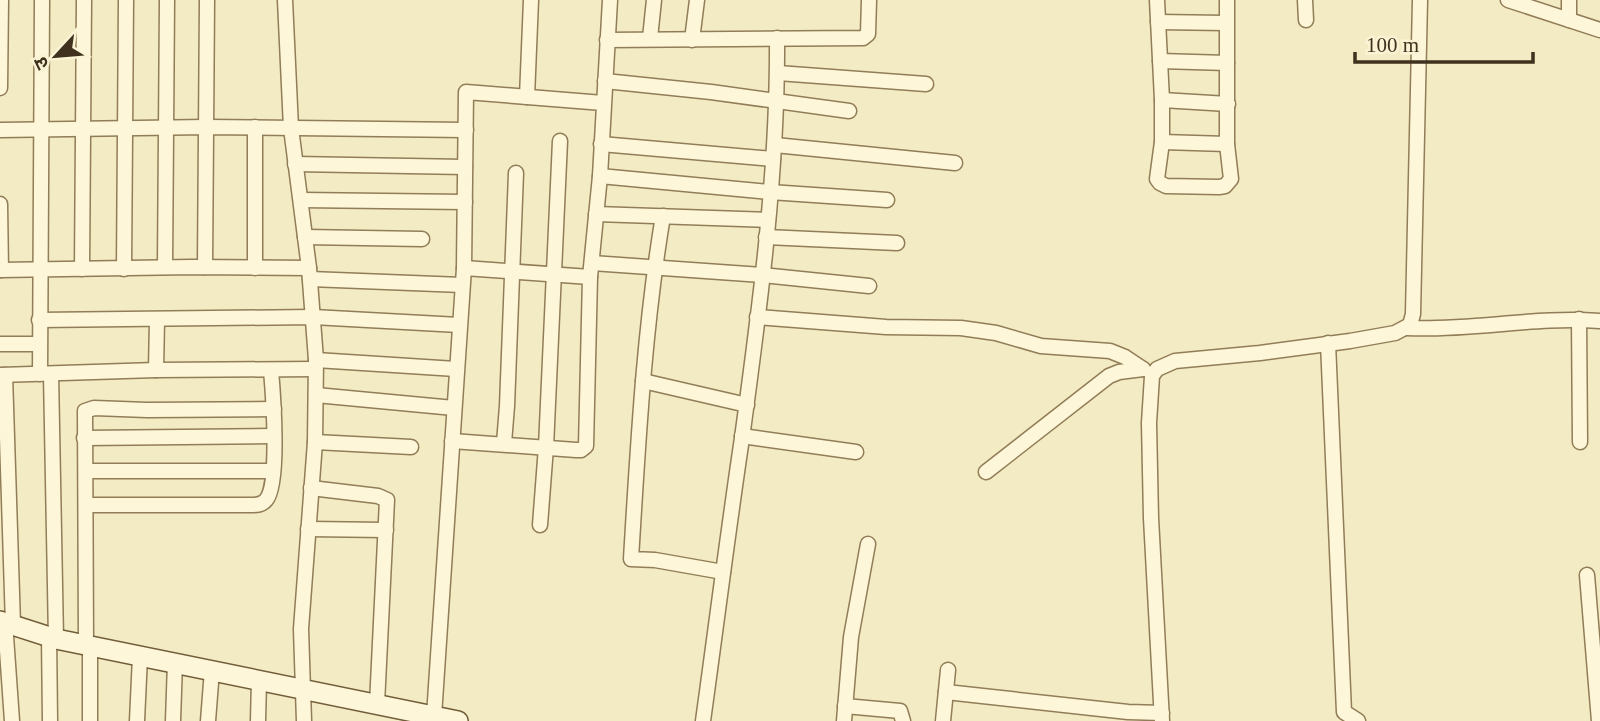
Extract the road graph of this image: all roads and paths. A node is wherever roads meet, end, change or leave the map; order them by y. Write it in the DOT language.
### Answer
graph roads {
  1 [pos="1,0"];
  2 [pos="42,0"];
  3 [pos="84,0"];
  4 [pos="126,0"];
  5 [pos="167,0"];
  6 [pos="207,0"];
  7 [pos="285,0"];
  8 [pos="531,0"];
  9 [pos="610,0"];
  10 [pos="654,0"];
  11 [pos="697,0"];
  12 [pos="869,0"];
  13 [pos="1157,0"];
  14 [pos="1227,0"];
  15 [pos="1306,0"];
  16 [pos="1420,0"];
  17 [pos="1508,0"];
  18 [pos="1569,0"];
  19 [pos="1306,20"];
  20 [pos="1569,20"];
  21 [pos="1158,22"];
  22 [pos="1226,23"];
  23 [pos="1600,30"];
  24 [pos="650,38"];
  25 [pos="778,38"];
  26 [pos="607,40"];
  27 [pos="692,40"];
  28 [pos="1160,61"];
  29 [pos="1227,64"];
  30 [pos="778,74"];
  31 [pos="605,81"];
  32 [pos="926,84"];
  33 [pos="0,88"];
  34 [pos="527,97"];
  35 [pos="1162,100"];
  36 [pos="777,102"];
  37 [pos="603,103"];
  38 [pos="1227,104"];
  39 [pos="849,111"];
  40 [pos="167,127"];
  41 [pos="207,127"];
  42 [pos="255,127"];
  43 [pos="290,128"];
  44 [pos="82,129"];
  45 [pos="124,129"];
  46 [pos="0,130"];
  47 [pos="42,130"];
  48 [pos="466,130"];
  49 [pos="560,141"];
  50 [pos="1162,142"];
  51 [pos="601,144"];
  52 [pos="1227,144"];
  53 [pos="774,152"];
  54 [pos="955,163"];
  55 [pos="296,164"];
  56 [pos="465,167"];
  57 [pos="516,173"];
  58 [pos="600,176"];
  59 [pos="770,192"];
  60 [pos="301,200"];
  61 [pos="887,200"];
  62 [pos="465,202"];
  63 [pos="0,204"];
  64 [pos="596,214"];
  65 [pos="663,216"];
  66 [pos="768,220"];
  67 [pos="305,237"];
  68 [pos="766,237"];
  69 [pos="422,239"];
  70 [pos="897,243"];
  71 [pos="165,267"];
  72 [pos="205,267"];
  73 [pos="654,267"];
  74 [pos="124,268"];
  75 [pos="255,268"];
  76 [pos="464,268"];
  77 [pos="40,269"];
  78 [pos="82,269"];
  79 [pos="0,270"];
  80 [pos="591,270"];
  81 [pos="512,272"];
  82 [pos="310,274"];
  83 [pos="555,275"];
  84 [pos="762,275"];
  85 [pos="462,285"];
  86 [pos="869,286"];
  87 [pos="313,317"];
  88 [pos="757,317"];
  89 [pos="1579,319"];
  90 [pos="39,320"];
  91 [pos="157,320"];
  92 [pos="1600,321"];
  93 [pos="459,325"];
  94 [pos="1407,328"];
  95 [pos="1328,343"];
  96 [pos="0,344"];
  97 [pos="39,344"];
  98 [pos="315,364"];
  99 [pos="456,369"];
  100 [pos="1150,369"];
  101 [pos="156,370"];
  102 [pos="271,370"];
  103 [pos="45,374"];
  104 [pos="3,375"];
  105 [pos="643,381"];
  106 [pos="316,395"];
  107 [pos="747,405"];
  108 [pos="454,408"];
  109 [pos="274,409"];
  110 [pos="274,436"];
  111 [pos="742,436"];
  112 [pos="84,438"];
  113 [pos="452,441"];
  114 [pos="315,442"];
  115 [pos="1580,442"];
  116 [pos="504,443"];
  117 [pos="411,447"];
  118 [pos="546,447"];
  119 [pos="856,452"];
  120 [pos="86,471"];
  121 [pos="273,471"];
  122 [pos="986,472"];
  123 [pos="311,488"];
  124 [pos="86,505"];
  125 [pos="540,525"];
  126 [pos="309,529"];
  127 [pos="386,530"];
  128 [pos="868,544"];
  129 [pos="723,572"];
  130 [pos="1587,575"];
  131 [pos="6,623"];
  132 [pos="52,637"];
  133 [pos="88,645"];
  134 [pos="140,656"];
  135 [pos="174,663"];
  136 [pos="212,670"];
  137 [pos="948,670"];
  138 [pos="259,680"];
  139 [pos="303,689"];
  140 [pos="946,692"];
  141 [pos="377,704"];
  142 [pos="845,713"];
  143 [pos="434,716"];
  144 [pos="1162,717"];
  145 [pos="12,721"];
  146 [pos="50,721"];
  147 [pos="90,721"];
  148 [pos="137,721"];
  149 [pos="173,721"];
  150 [pos="208,721"];
  151 [pos="258,721"];
  152 [pos="304,721"];
  153 [pos="458,721"];
  154 [pos="703,721"];
  155 [pos="903,721"];
  156 [pos="943,721"];
  157 [pos="1358,721"];
  158 [pos="1599,721"];
  1 -- 33 [label="street"];
  2 -- 47 [label="street"];
  3 -- 44 [label="street"];
  4 -- 45 [label="street"];
  5 -- 40 [label="street"];
  6 -- 41 [label="street"];
  7 -- 43 [label="street"];
  8 -- 34 [label="street"];
  9 -- 26 [label="street"];
  10 -- 24 [label="street"];
  11 -- 27 [label="street"];
  12 -- 25 [label="street"];
  13 -- 21 [label="street"];
  14 -- 22 [label="street"];
  15 -- 19 [label="street"];
  16 -- 94 [label="street"];
  17 -- 20 [label="street"];
  18 -- 20 [label="street"];
  20 -- 23 [label="street"];
  21 -- 22 [label="street"];
  21 -- 28 [label="street"];
  22 -- 29 [label="street"];
  24 -- 26 [label="street"];
  24 -- 27 [label="street"];
  25 -- 27 [label="street"];
  25 -- 30 [label="street"];
  26 -- 31 [label="street"];
  28 -- 29 [label="street"];
  28 -- 35 [label="street"];
  29 -- 38 [label="street"];
  30 -- 32 [label="street"];
  30 -- 36 [label="street"];
  31 -- 36 [label="street"];
  31 -- 37 [label="street"];
  34 -- 37 [label="street"];
  34 -- 48 [label="street"];
  35 -- 38 [label="street"];
  35 -- 50 [label="street"];
  36 -- 39 [label="street"];
  36 -- 53 [label="street"];
  37 -- 51 [label="street"];
  38 -- 52 [label="street"];
  40 -- 41 [label="street"];
  40 -- 45 [label="street"];
  40 -- 71 [label="street"];
  41 -- 42 [label="street"];
  41 -- 72 [label="street"];
  42 -- 43 [label="street"];
  42 -- 75 [label="street"];
  43 -- 48 [label="street"];
  43 -- 55 [label="street"];
  44 -- 45 [label="street"];
  44 -- 47 [label="street"];
  44 -- 78 [label="street"];
  45 -- 74 [label="street"];
  46 -- 47 [label="street"];
  47 -- 77 [label="street"];
  48 -- 56 [label="street"];
  49 -- 83 [label="street"];
  50 -- 52 [label="street"];
  50 -- 52 [label="street"];
  51 -- 53 [label="street"];
  51 -- 58 [label="street"];
  53 -- 54 [label="street"];
  53 -- 59 [label="street"];
  55 -- 56 [label="street"];
  55 -- 60 [label="street"];
  56 -- 62 [label="street"];
  57 -- 81 [label="street"];
  58 -- 59 [label="street"];
  58 -- 64 [label="street"];
  59 -- 61 [label="street"];
  59 -- 66 [label="street"];
  60 -- 62 [label="street"];
  60 -- 67 [label="street"];
  62 -- 76 [label="street"];
  63 -- 79 [label="street"];
  64 -- 65 [label="street"];
  64 -- 80 [label="street"];
  65 -- 66 [label="street"];
  65 -- 73 [label="street"];
  66 -- 68 [label="street"];
  67 -- 69 [label="street"];
  67 -- 82 [label="street"];
  68 -- 70 [label="street"];
  68 -- 84 [label="street"];
  71 -- 72 [label="street"];
  71 -- 74 [label="street"];
  72 -- 75 [label="street"];
  73 -- 80 [label="street"];
  73 -- 84 [label="street"];
  73 -- 105 [label="street"];
  74 -- 78 [label="street"];
  75 -- 82 [label="street"];
  76 -- 81 [label="street"];
  76 -- 85 [label="street"];
  77 -- 78 [label="street"];
  77 -- 79 [label="street"];
  77 -- 90 [label="street"];
  80 -- 83 [label="street"];
  80 -- 118 [label="street"];
  81 -- 83 [label="street"];
  81 -- 116 [label="street"];
  82 -- 85 [label="street"];
  82 -- 87 [label="street"];
  83 -- 118 [label="street"];
  84 -- 86 [label="street"];
  84 -- 88 [label="street"];
  85 -- 93 [label="street"];
  87 -- 91 [label="street"];
  87 -- 93 [label="street"];
  87 -- 98 [label="street"];
  88 -- 100 [label="street"];
  88 -- 107 [label="street"];
  89 -- 92 [label="street"];
  89 -- 94 [label="street"];
  89 -- 115 [label="street"];
  90 -- 91 [label="street"];
  90 -- 97 [label="street"];
  91 -- 101 [label="street"];
  93 -- 99 [label="street"];
  94 -- 95 [label="street"];
  95 -- 100 [label="street"];
  95 -- 157 [label="street"];
  96 -- 97 [label="street"];
  97 -- 103 [label="street"];
  98 -- 99 [label="street"];
  98 -- 102 [label="street"];
  98 -- 106 [label="street"];
  99 -- 108 [label="street"];
  100 -- 122 [label="street"];
  100 -- 144 [label="street"];
  101 -- 102 [label="street"];
  101 -- 103 [label="street"];
  102 -- 109 [label="street"];
  103 -- 104 [label="street"];
  103 -- 132 [label="street"];
  104 -- 131 [label="street"];
  105 -- 107 [label="street"];
  105 -- 129 [label="street"];
  106 -- 108 [label="street"];
  106 -- 114 [label="street"];
  107 -- 111 [label="street"];
  108 -- 113 [label="street"];
  109 -- 110 [label="street"];
  109 -- 112 [label="street"];
  110 -- 112 [label="street"];
  110 -- 121 [label="street"];
  111 -- 119 [label="street"];
  111 -- 129 [label="street"];
  112 -- 120 [label="street"];
  113 -- 116 [label="street"];
  113 -- 143 [label="street"];
  114 -- 117 [label="street"];
  114 -- 123 [label="street"];
  116 -- 118 [label="street"];
  118 -- 125 [label="street"];
  120 -- 121 [label="street"];
  120 -- 124 [label="street"];
  121 -- 124 [label="street"];
  123 -- 126 [label="street"];
  123 -- 127 [label="street"];
  124 -- 133 [label="street"];
  126 -- 127 [label="street"];
  126 -- 139 [label="street"];
  127 -- 141 [label="street"];
  128 -- 142 [label="street"];
  129 -- 154 [label="street"];
  130 -- 158 [label="street"];
  131 -- 132 [label="street"];
  131 -- 145 [label="street"];
  132 -- 133 [label="street"];
  132 -- 146 [label="street"];
  133 -- 134 [label="street"];
  133 -- 147 [label="street"];
  134 -- 135 [label="street"];
  134 -- 148 [label="street"];
  135 -- 136 [label="street"];
  135 -- 149 [label="street"];
  136 -- 138 [label="street"];
  136 -- 150 [label="street"];
  137 -- 140 [label="street"];
  138 -- 139 [label="street"];
  138 -- 151 [label="street"];
  139 -- 141 [label="street"];
  139 -- 152 [label="street"];
  140 -- 144 [label="street"];
  140 -- 156 [label="street"];
  141 -- 143 [label="street"];
  142 -- 155 [label="street"];
  143 -- 153 [label="street"];
}
